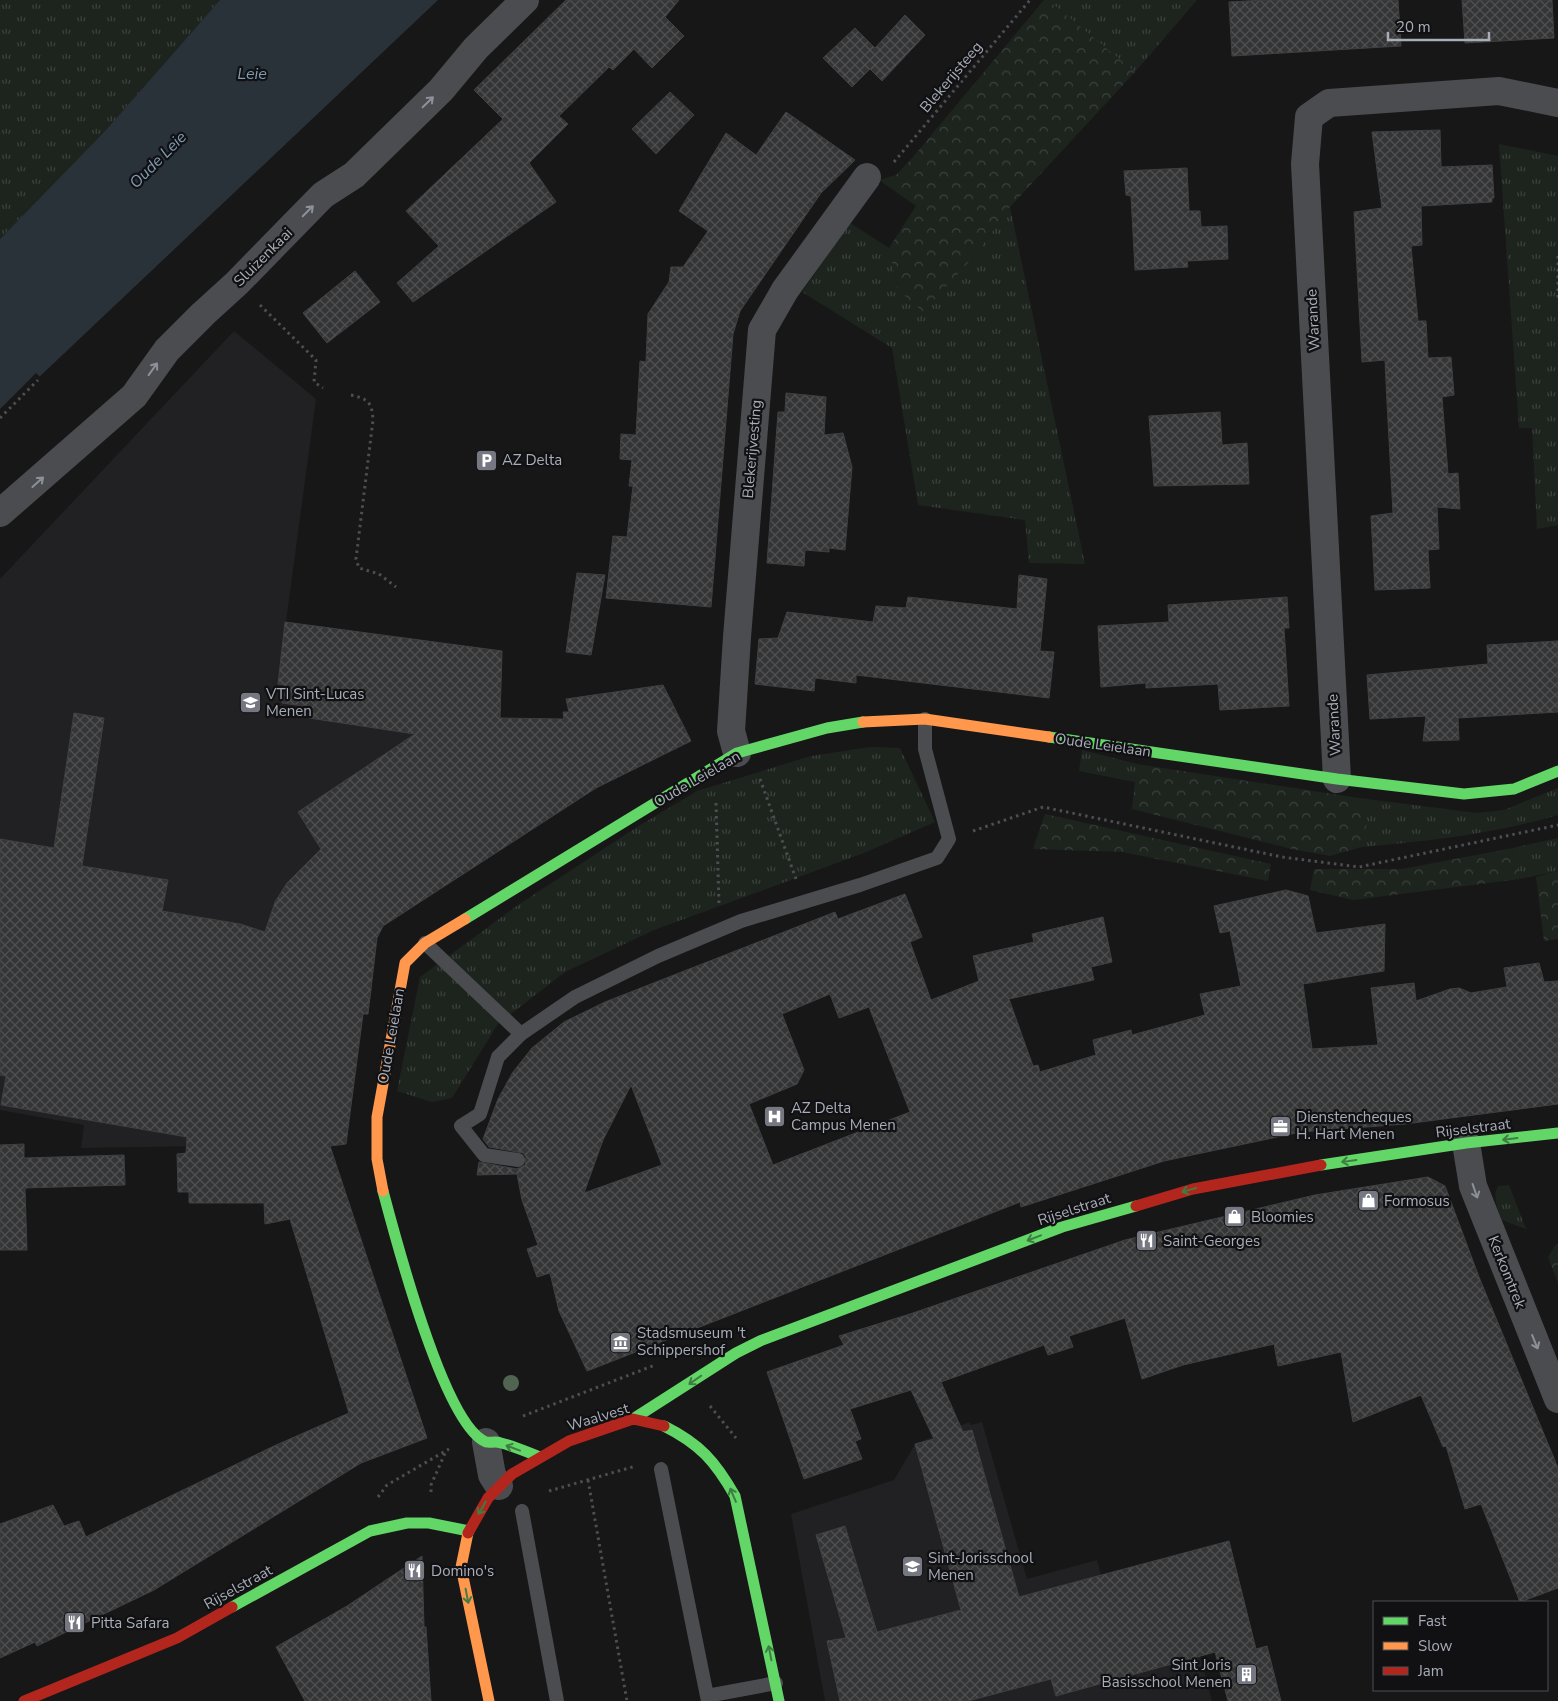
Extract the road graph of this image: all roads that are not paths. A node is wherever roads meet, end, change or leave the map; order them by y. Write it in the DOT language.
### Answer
graph roads {
  1 [pos="525,0"];
  2 [pos="1558,104"];
  3 [pos="878,172"];
  4 [pos="0,513"];
  5 [pos="925,719"];
  6 [pos="738,753"];
  7 [pos="1558,772"];
  8 [pos="1337,779"];
  9 [pos="424,943"];
  10 [pos="521,1034"];
  11 [pos="1558,1133"];
  12 [pos="1466,1143"];
  13 [pos="518,1160"];
  14 [pos="1558,1399"];
  15 [pos="633,1419"];
  16 [pos="481,1438"];
  17 [pos="540,1458"];
  18 [pos="661,1470"];
  19 [pos="499,1486"];
  20 [pos="522,1511"];
  21 [pos="469,1531"];
  22 [pos="776,1683"];
  23 [pos="708,1699"];
  24 [pos="24,1701"];
  25 [pos="488,1701"];
  26 [pos="557,1701"];
  27 [pos="779,1701"];
  4 -- 1 [label="street, Sluizenkaai, one-way"];
  2 -- 8 [label="street, Warande"];
  3 -- 6 [label="street, Blekerijvesting"];
  5 -- 6 [label="street, Oude Leielaan"];
  5 -- 8 [label="street, Oude Leielaan"];
  5 -- 10 [label="lane"];
  6 -- 9 [label="street, Oude Leielaan"];
  7 -- 8 [label="street, Oude Leielaan"];
  9 -- 10 [label="lane"];
  9 -- 16 [label="street, Oude Leielaan"];
  10 -- 13 [label="lane"];
  11 -- 12 [label="street, Rijselstraat, one-way"];
  12 -- 14 [label="street, Kerkomtrek, one-way"];
  12 -- 15 [label="street, Rijselstraat, one-way"];
  15 -- 17 [label="street, Waalvest"];
  22 -- 15 [label="street, Waalvest, one-way"];
  17 -- 16 [label="street, one-way"];
  16 -- 19 [label="street, Oude Leielaan"];
  17 -- 19 [label="street, Waalvest"];
  18 -- 23 [label="lane"];
  19 -- 21 [label="street, Waalvest, one-way"];
  20 -- 26 [label="lane"];
  21 -- 24 [label="street, Rijselstraat"];
  21 -- 25 [label="street, Waalvest, one-way"];
  22 -- 23 [label="lane"];
  22 -- 27 [label="street, Waalvest"];
}
